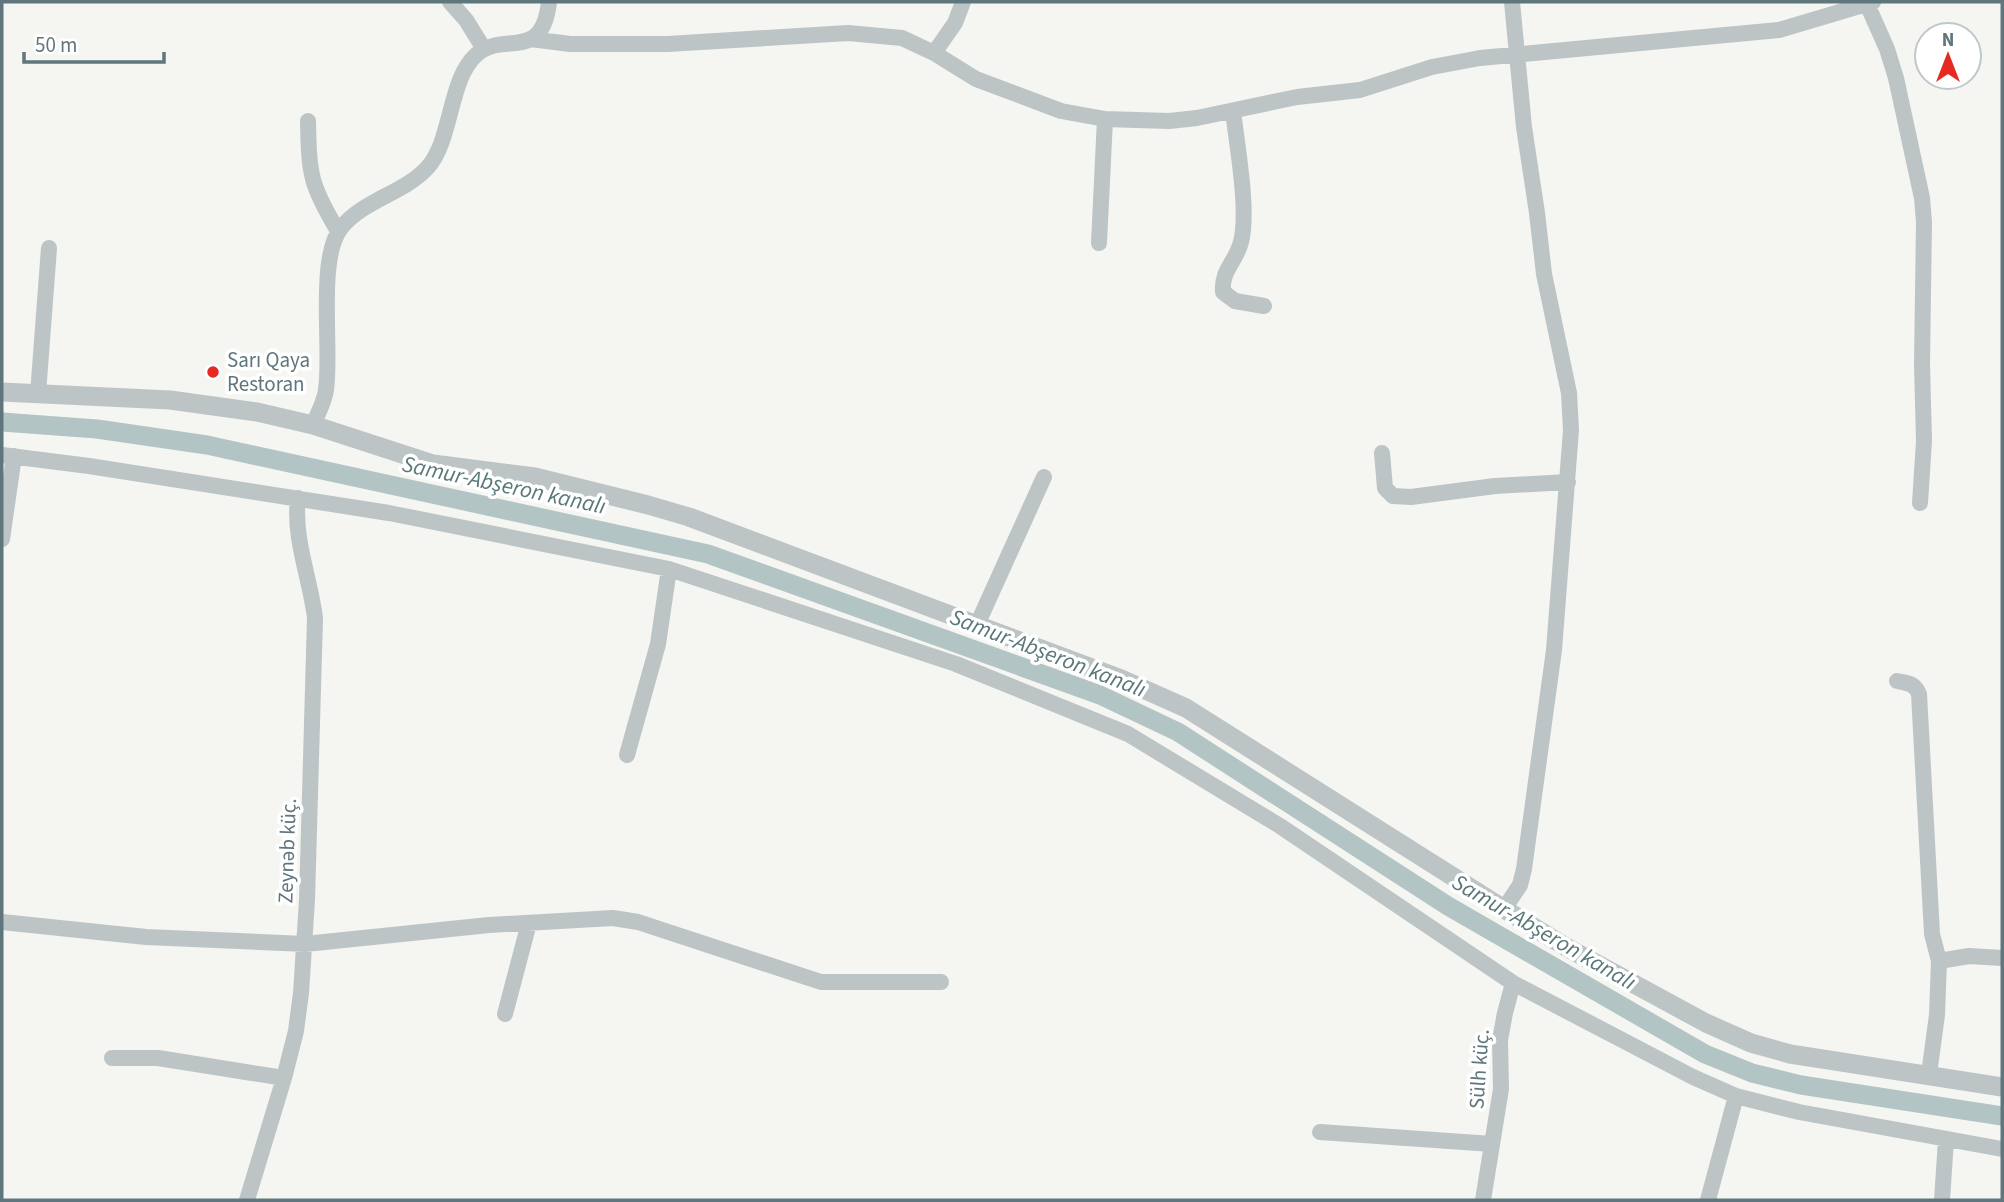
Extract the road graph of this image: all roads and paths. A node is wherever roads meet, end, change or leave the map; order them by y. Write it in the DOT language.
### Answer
graph roads {
  1 [pos="450,2"];
  2 [pos="549,2"];
  3 [pos="963,2"];
  4 [pos="1512,2"];
  5 [pos="1870,3"];
  6 [pos="531,39"];
  7 [pos="484,49"];
  8 [pos="934,53"];
  9 [pos="1516,54"];
  10 [pos="1233,111"];
  11 [pos="1105,119"];
  12 [pos="308,121"];
  13 [pos="338,231"];
  14 [pos="1099,243"];
  15 [pos="49,248"];
  16 [pos="1264,306"];
  17 [pos="2,392"];
  18 [pos="38,394"];
  19 [pos="313,425"];
  20 [pos="1381,453"];
  21 [pos="8,456"];
  22 [pos="1044,477"];
  23 [pos="1568,482"];
  24 [pos="298,498"];
  25 [pos="1920,503"];
  26 [pos="2,539"];
  27 [pos="669,569"];
  28 [pos="977,625"];
  29 [pos="1897,681"];
  30 [pos="627,755"];
  31 [pos="1504,909"];
  32 [pos="2,922"];
  33 [pos="529,923"];
  34 [pos="305,944"];
  35 [pos="2002,958"];
  36 [pos="1939,961"];
  37 [pos="942,982"];
  38 [pos="1513,983"];
  39 [pos="505,1014"];
  40 [pos="112,1058"];
  41 [pos="1929,1074"];
  42 [pos="285,1078"];
  43 [pos="2002,1087"];
  44 [pos="1736,1096"];
  45 [pos="1320,1132"];
  46 [pos="1946,1140"];
  47 [pos="1492,1144"];
  48 [pos="2002,1149"];
  49 [pos="247,1200"];
  50 [pos="1483,1200"];
  51 [pos="1708,1200"];
  52 [pos="1942,1200"];
  1 -- 7 [label="street"];
  2 -- 6 [label="street"];
  3 -- 8 [label="street"];
  4 -- 9 [label="street"];
  5 -- 9 [label="street"];
  5 -- 25 [label="street"];
  6 -- 7 [label="street"];
  6 -- 8 [label="street"];
  7 -- 13 [label="street"];
  8 -- 11 [label="street"];
  9 -- 10 [label="street"];
  9 -- 23 [label="street"];
  10 -- 11 [label="street"];
  10 -- 16 [label="street"];
  11 -- 14 [label="street"];
  12 -- 13 [label="street"];
  13 -- 19 [label="street"];
  15 -- 18 [label="street"];
  17 -- 18 [label="street"];
  18 -- 19 [label="street"];
  19 -- 28 [label="street"];
  20 -- 23 [label="street"];
  21 -- 24 [label="street"];
  21 -- 26 [label="street"];
  22 -- 28 [label="street"];
  23 -- 31 [label="street"];
  24 -- 27 [label="street"];
  24 -- 34 [label="street, Zeynəb küç."];
  27 -- 30 [label="street"];
  27 -- 38 [label="street"];
  28 -- 31 [label="street"];
  29 -- 36 [label="street"];
  31 -- 41 [label="street"];
  32 -- 34 [label="street"];
  33 -- 34 [label="street"];
  33 -- 37 [label="street"];
  33 -- 39 [label="street"];
  34 -- 42 [label="street, Zeynəb küç."];
  35 -- 36 [label="street"];
  36 -- 41 [label="street"];
  38 -- 44 [label="street"];
  38 -- 47 [label="street, Sülh küç."];
  40 -- 42 [label="street"];
  41 -- 43 [label="street"];
  42 -- 49 [label="street, Zeynəb küç."];
  44 -- 46 [label="street"];
  44 -- 51 [label="street"];
  45 -- 47 [label="street"];
  46 -- 48 [label="street"];
  46 -- 52 [label="street"];
  47 -- 50 [label="street, Sülh küç."];
}
